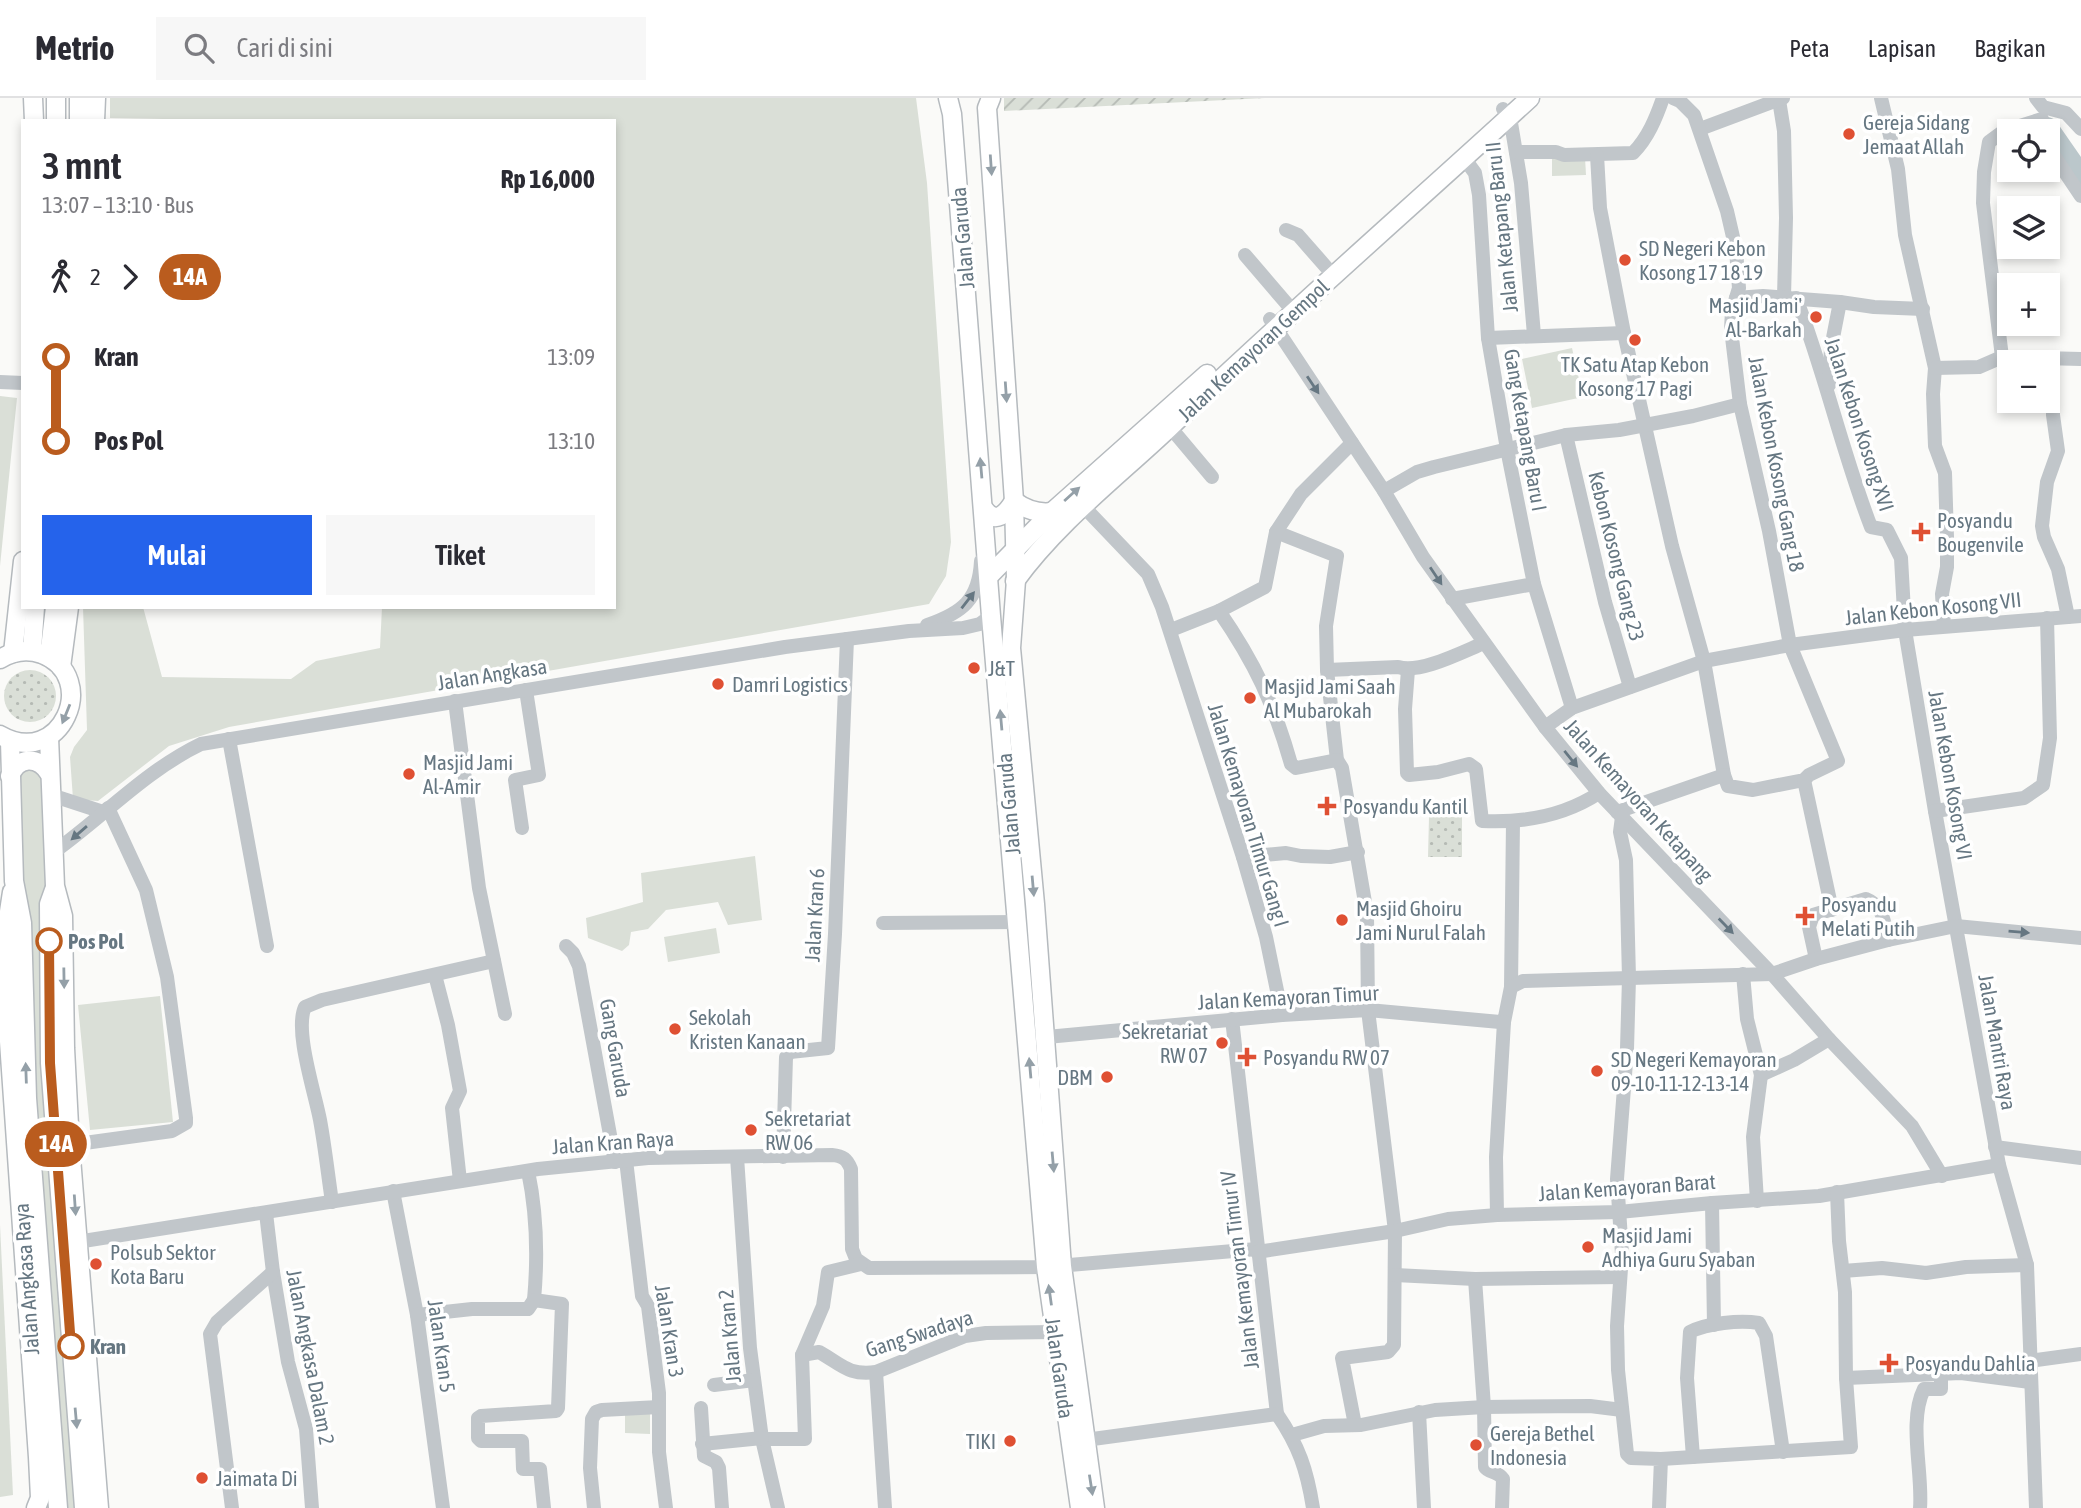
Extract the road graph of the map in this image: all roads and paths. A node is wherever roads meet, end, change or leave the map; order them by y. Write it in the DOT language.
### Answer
graph roads {
  1 [pos="33,98"];
  2 [pos="56,98"];
  3 [pos="79,98"];
  4 [pos="96,98"];
  5 [pos="1530,98"];
  6 [pos="1663,98"];
  7 [pos="1673,98"];
  8 [pos="1881,98"];
  9 [pos="1776,99"];
  10 [pos="987,101"];
  11 [pos="954,103"];
  12 [pos="1509,108"];
  13 [pos="2040,114"];
  14 [pos="34,119"];
  15 [pos="56,119"];
  16 [pos="79,119"];
  17 [pos="95,119"];
  18 [pos="1700,129"];
  19 [pos="2081,130"];
  20 [pos="1516,152"];
  21 [pos="1597,155"];
  22 [pos="1464,158"];
  23 [pos="2060,165"];
  24 [pos="2081,196"];
  25 [pos="1286,230"];
  26 [pos="1245,255"];
  27 [pos="1326,267"];
  28 [pos="1736,298"];
  29 [pos="1790,298"];
  30 [pos="1840,302"];
  31 [pos="1287,303"];
  32 [pos="1923,309"];
  33 [pos="1273,323"];
  34 [pos="1624,332"];
  35 [pos="1534,335"];
  36 [pos="1488,338"];
  37 [pos="2001,350"];
  38 [pos="2060,359"];
  39 [pos="2081,359"];
  40 [pos="1997,360"];
  41 [pos="1935,368"];
  42 [pos="0,382"];
  43 [pos="21,383"];
  44 [pos="1828,390"];
  45 [pos="1740,404"];
  46 [pos="2053,413"];
  47 [pos="1646,424"];
  48 [pos="1170,427"];
  49 [pos="1566,435"];
  50 [pos="1352,443"];
  51 [pos="1507,449"];
  52 [pos="1212,477"];
  53 [pos="1384,491"];
  54 [pos="1014,501"];
  55 [pos="1084,507"];
  56 [pos="984,509"];
  57 [pos="1052,512"];
  58 [pos="986,531"];
  59 [pos="1276,532"];
  60 [pos="1015,550"];
  61 [pos="21,573"];
  62 [pos="989,576"];
  63 [pos="1016,580"];
  64 [pos="1534,584"];
  65 [pos="1452,599"];
  66 [pos="35,609"];
  67 [pos="55,609"];
  68 [pos="68,609"];
  69 [pos="1219,611"];
  70 [pos="992,616"];
  71 [pos="2075,616"];
  72 [pos="2047,618"];
  73 [pos="1944,626"];
  74 [pos="1171,630"];
  75 [pos="1905,630"];
  76 [pos="909,631"];
  77 [pos="847,639"];
  78 [pos="1484,643"];
  79 [pos="1790,645"];
  80 [pos="7,656"];
  81 [pos="47,659"];
  82 [pos="1704,661"];
  83 [pos="1327,670"];
  84 [pos="1408,670"];
  85 [pos="1630,687"];
  86 [pos="526,690"];
  87 [pos="455,701"];
  88 [pos="1572,708"];
  89 [pos="1545,727"];
  90 [pos="49,737"];
  91 [pos="5,738"];
  92 [pos="229,739"];
  93 [pos="1337,760"];
  94 [pos="49,773"];
  95 [pos="1724,775"];
  96 [pos="10,776"];
  97 [pos="1804,780"];
  98 [pos="1599,793"];
  99 [pos="51,795"];
  100 [pos="106,810"];
  101 [pos="1935,811"];
  102 [pos="1620,815"];
  103 [pos="1018,819"];
  104 [pos="1513,822"];
  105 [pos="522,828"];
  106 [pos="54,852"];
  107 [pos="1358,852"];
  108 [pos="1243,856"];
  109 [pos="14,881"];
  110 [pos="55,886"];
  111 [pos="1832,910"];
  112 [pos="1017,922"];
  113 [pos="883,923"];
  114 [pos="1956,926"];
  115 [pos="2081,938"];
  116 [pos="1888,940"];
  117 [pos="267,946"];
  118 [pos="566,946"];
  119 [pos="1816,959"];
  120 [pos="494,961"];
  121 [pos="1743,974"];
  122 [pos="1772,974"];
  123 [pos="435,975"];
  124 [pos="1629,978"];
  125 [pos="1511,987"];
  126 [pos="1368,1010"];
  127 [pos="505,1014"];
  128 [pos="1282,1014"];
  129 [pos="1232,1019"];
  130 [pos="1504,1022"];
  131 [pos="4,1027"];
  132 [pos="1036,1038"];
  133 [pos="1829,1039"];
  134 [pos="1760,1075"];
  135 [pos="70,1145"];
  136 [pos="1995,1147"];
  137 [pos="737,1157"];
  138 [pos="783,1157"];
  139 [pos="2081,1158"];
  140 [pos="621,1161"];
  141 [pos="1999,1165"];
  142 [pos="528,1171"];
  143 [pos="1942,1176"];
  144 [pos="460,1181"];
  145 [pos="393,1191"];
  146 [pos="1838,1192"];
  147 [pos="1757,1201"];
  148 [pos="332,1202"];
  149 [pos="1712,1203"];
  150 [pos="1619,1212"];
  151 [pos="266,1213"];
  152 [pos="1497,1215"];
  153 [pos="1395,1231"];
  154 [pos="77,1242"];
  155 [pos="1257,1250"];
  156 [pos="861,1264"];
  157 [pos="2027,1265"];
  158 [pos="1054,1267"];
  159 [pos="1843,1271"];
  160 [pos="272,1272"];
  161 [pos="1395,1275"];
  162 [pos="1620,1277"];
  163 [pos="1475,1279"];
  164 [pos="534,1300"];
  165 [pos="417,1315"];
  166 [pos="1714,1325"];
  167 [pos="1055,1332"];
  168 [pos="86,1354"];
  169 [pos="2081,1354"];
  170 [pos="802,1355"];
  171 [pos="2029,1361"];
  172 [pos="72,1372"];
  173 [pos="876,1372"];
  174 [pos="32,1373"];
  175 [pos="1941,1374"];
  176 [pos="1846,1378"];
  177 [pos="754,1380"];
  178 [pos="2030,1382"];
  179 [pos="714,1385"];
  180 [pos="49,1394"];
  181 [pos="659,1407"];
  182 [pos="1484,1407"];
  183 [pos="701,1408"];
  184 [pos="1622,1410"];
  185 [pos="1419,1412"];
  186 [pos="1278,1414"];
  187 [pos="1355,1426"];
  188 [pos="1292,1435"];
  189 [pos="762,1438"];
  190 [pos="52,1441"];
  191 [pos="1078,1441"];
  192 [pos="702,1444"];
  193 [pos="1783,1452"];
  194 [pos="38,1457"];
  195 [pos="1693,1457"];
  196 [pos="1661,1459"];
  197 [pos="36,1508"];
  198 [pos="58,1508"];
  199 [pos="84,1508"];
  200 [pos="99,1508"];
  201 [pos="232,1508"];
  202 [pos="312,1508"];
  203 [pos="443,1508"];
  204 [pos="544,1508"];
  205 [pos="594,1508"];
  206 [pos="666,1508"];
  207 [pos="722,1508"];
  208 [pos="778,1508"];
  209 [pos="885,1508"];
  210 [pos="1080,1508"];
  211 [pos="1095,1508"];
  212 [pos="1313,1508"];
  213 [pos="1424,1508"];
  214 [pos="1502,1508"];
  215 [pos="1659,1508"];
  216 [pos="1920,1508"];
  217 [pos="2036,1508"];
  1 -- 14 [label="main road"];
  2 -- 15 [label="main road"];
  3 -- 16 [label="main road"];
  4 -- 17 [label="main road"];
  5 -- 12 [label="main road, Jalan Kemayoran Gempol"];
  6 -- 21 [label="street"];
  7 -- 18 [label="street, Jalan Kebon Kosong Gang 18"];
  8 -- 32 [label="street"];
  9 -- 18 [label="street"];
  9 -- 29 [label="street"];
  10 -- 54 [label="main road, Jalan Garuda, one-way"];
  56 -- 11 [label="main road, Jalan Garuda, one-way"];
  12 -- 20 [label="street, Jalan Ketapang Baru II"];
  12 -- 22 [label="main road, Jalan Kemayoran Gempol"];
  12 -- 27 [label="main road, Jalan Kemayoran Gempol"];
  13 -- 19 [label="street"];
  13 -- 37 [label="street"];
  18 -- 28 [label="street, Jalan Kebon Kosong Gang 18"];
  20 -- 21 [label="street"];
  20 -- 35 [label="street, Jalan Ketapang Baru II"];
  21 -- 34 [label="street"];
  22 -- 33 [label="main road, Jalan Kemayoran Gempol"];
  22 -- 36 [label="street, Gang Ketapang Baru I"];
  23 -- 24 [label="street"];
  25 -- 27 [label="street"];
  26 -- 31 [label="street"];
  27 -- 31 [label="main road, Jalan Kemayoran Gempol"];
  28 -- 29 [label="street"];
  28 -- 45 [label="street, Jalan Kebon Kosong Gang 18"];
  29 -- 30 [label="street"];
  29 -- 44 [label="street, Jalan Kebon Kosong XVI"];
  30 -- 32 [label="street"];
  30 -- 44 [label="street"];
  31 -- 33 [label="main road, Jalan Kemayoran Gempol"];
  32 -- 41 [label="street"];
  33 -- 48 [label="main road, Jalan Kemayoran Gempol"];
  33 -- 50 [label="street, Jalan Kemayoran Ketapang, one-way"];
  57 -- 33 [label="main road, Jalan Kemayoran Gempol, one-way"];
  34 -- 35 [label="street, Jalan Ketapang Baru II"];
  34 -- 47 [label="street"];
  35 -- 36 [label="street"];
  36 -- 51 [label="street, Gang Ketapang Baru I"];
  38 -- 39 [label="street"];
  40 -- 41 [label="street"];
  41 -- 73 [label="street"];
  42 -- 43 [label="street"];
  44 -- 75 [label="street, Jalan Kebon Kosong XVI"];
  45 -- 47 [label="street"];
  45 -- 79 [label="street, Jalan Kebon Kosong Gang 18"];
  46 -- 71 [label="street"];
  47 -- 49 [label="street"];
  47 -- 82 [label="street"];
  48 -- 52 [label="street"];
  48 -- 55 [label="main road, Jalan Kemayoran Gempol"];
  49 -- 51 [label="street"];
  49 -- 85 [label="street, Kebon Kosong Gang 23"];
  50 -- 53 [label="street, Jalan Kemayoran Ketapang"];
  50 -- 59 [label="street"];
  51 -- 53 [label="street"];
  51 -- 64 [label="street, Gang Ketapang Baru I"];
  53 -- 65 [label="street, Jalan Kemayoran Ketapang, one-way"];
  54 -- 56 [label="main road"];
  54 -- 57 [label="main road"];
  54 -- 60 [label="main road, Jalan Garuda"];
  55 -- 63 [label="main road, Jalan Kemayoran Gempol"];
  55 -- 74 [label="street, Jalan Kemayoran Timur Gang I"];
  56 -- 58 [label="main road, Jalan Garuda"];
  57 -- 60 [label="main road, Jalan Kemayoran Gempol"];
  58 -- 62 [label="main road, Jalan Garuda"];
  76 -- 58 [label="street, Jalan Angkasa, one-way"];
  59 -- 69 [label="street"];
  59 -- 83 [label="street"];
  60 -- 62 [label="main road, Jalan Kemayoran Gempol"];
  60 -- 63 [label="main road, Jalan Garuda"];
  61 -- 80 [label="main road"];
  62 -- 70 [label="main road, Jalan Garuda"];
  63 -- 70 [label="main road, Jalan Kemayoran Gempol"];
  63 -- 103 [label="main road, Jalan Garuda"];
  64 -- 65 [label="street"];
  64 -- 88 [label="street, Gang Ketapang Baru I"];
  65 -- 78 [label="street, Jalan Kemayoran Ketapang"];
  66 -- 81 [label="main road"];
  67 -- 81 [label="main road"];
  68 -- 81 [label="main road"];
  69 -- 74 [label="street"];
  69 -- 93 [label="street"];
  70 -- 76 [label="street, Jalan Angkasa"];
  103 -- 70 [label="main road, Jalan Garuda, one-way"];
  71 -- 72 [label="street, Jalan Kebon Kosong VII"];
  72 -- 73 [label="street, Jalan Kebon Kosong VII"];
  72 -- 101 [label="street"];
  73 -- 75 [label="street, Jalan Kebon Kosong VII"];
  74 -- 108 [label="street, Jalan Kemayoran Timur Gang I"];
  75 -- 79 [label="street, Jalan Kebon Kosong VII"];
  75 -- 101 [label="street, Jalan Kebon Kosong VI"];
  76 -- 77 [label="street, Jalan Angkasa"];
  77 -- 86 [label="street, Jalan Angkasa"];
  77 -- 138 [label="street, Jalan Kran 6"];
  78 -- 84 [label="street"];
  78 -- 89 [label="street, Jalan Kemayoran Ketapang"];
  79 -- 82 [label="street, Jalan Kebon Kosong VII"];
  79 -- 97 [label="street, Jalan Kebon Kosong Gang 18"];
  80 -- 81 [label="main road"];
  81 -- 90 [label="main road, one-way"];
  82 -- 85 [label="street, Jalan Kebon Kosong VII"];
  82 -- 95 [label="street"];
  83 -- 84 [label="street"];
  83 -- 93 [label="street"];
  84 -- 104 [label="street"];
  85 -- 88 [label="street, Jalan Kebon Kosong VII"];
  86 -- 87 [label="street, Jalan Angkasa"];
  86 -- 105 [label="street"];
  87 -- 92 [label="street, Jalan Angkasa"];
  87 -- 120 [label="street"];
  88 -- 89 [label="street, Jalan Kebon Kosong VII"];
  89 -- 98 [label="street, Jalan Kemayoran Ketapang, one-way"];
  90 -- 91 [label="main road"];
  90 -- 94 [label="main road, Jalan Angkasa Raya"];
  91 -- 96 [label="main road, Jalan Angkasa Raya"];
  92 -- 100 [label="street, Jalan Angkasa"];
  92 -- 117 [label="street"];
  93 -- 107 [label="street"];
  94 -- 96 [label="main road"];
  94 -- 99 [label="main road, Jalan Angkasa Raya"];
  95 -- 97 [label="street"];
  95 -- 102 [label="street"];
  96 -- 109 [label="main road, Jalan Angkasa Raya"];
  97 -- 111 [label="street"];
  98 -- 102 [label="street, Jalan Kemayoran Ketapang"];
  98 -- 104 [label="street"];
  99 -- 100 [label="street"];
  99 -- 106 [label="main road, Jalan Angkasa Raya"];
  100 -- 106 [label="street, Jalan Angkasa, one-way"];
  100 -- 135 [label="street"];
  101 -- 114 [label="street, Jalan Kebon Kosong VI"];
  102 -- 122 [label="street, Jalan Kemayoran Ketapang, one-way"];
  102 -- 124 [label="street"];
  103 -- 112 [label="main road, Jalan Garuda"];
  103 -- 132 [label="main road, Jalan Garuda, one-way"];
  104 -- 125 [label="street"];
  106 -- 110 [label="main road, Jalan Angkasa Raya"];
  107 -- 108 [label="street"];
  107 -- 126 [label="street"];
  108 -- 128 [label="street, Jalan Kemayoran Timur Gang I"];
  109 -- 131 [label="main road, Jalan Angkasa Raya"];
  180 -- 109 [label="main road, Jalan Angkasa Raya, one-way"];
  110 -- 135 [label="main road, Jalan Angkasa Raya, one-way"];
  110 -- 172 [label="main road, Jalan Angkasa Raya"];
  111 -- 116 [label="street"];
  111 -- 119 [label="street"];
  112 -- 113 [label="street"];
  112 -- 132 [label="main road, Jalan Garuda"];
  114 -- 115 [label="street, one-way"];
  114 -- 116 [label="street"];
  114 -- 136 [label="street, Jalan Mantri Raya"];
  116 -- 119 [label="street"];
  118 -- 140 [label="street, Gang Garuda"];
  119 -- 122 [label="street"];
  120 -- 123 [label="street"];
  120 -- 127 [label="street"];
  121 -- 122 [label="street"];
  121 -- 124 [label="street"];
  121 -- 134 [label="street"];
  122 -- 133 [label="street, Jalan Kemayoran Ketapang"];
  123 -- 144 [label="street"];
  123 -- 148 [label="street"];
  124 -- 125 [label="street"];
  124 -- 150 [label="street"];
  125 -- 130 [label="street"];
  126 -- 128 [label="street, Jalan Kemayoran Timur"];
  126 -- 130 [label="street, Jalan Kemayoran Timur"];
  126 -- 153 [label="street"];
  128 -- 129 [label="street, Jalan Kemayoran Timur"];
  129 -- 132 [label="street, Jalan Kemayoran Timur"];
  129 -- 155 [label="street, Jalan Kemayoran Timur IV"];
  130 -- 152 [label="street"];
  131 -- 174 [label="main road, Jalan Angkasa Raya"];
  132 -- 158 [label="main road, Jalan Garuda"];
  133 -- 134 [label="street"];
  133 -- 143 [label="street, Jalan Kemayoran Ketapang"];
  134 -- 147 [label="street"];
  135 -- 154 [label="main road, Jalan Angkasa Raya, one-way"];
  136 -- 139 [label="street"];
  136 -- 141 [label="street, Jalan Mantri Raya"];
  137 -- 138 [label="street, Jalan Kran Raya"];
  137 -- 140 [label="street, Jalan Kran Raya"];
  137 -- 177 [label="street, Jalan Kran 2"];
  138 -- 156 [label="street, Jalan Kran Raya"];
  140 -- 142 [label="street, Jalan Kran Raya"];
  140 -- 181 [label="street, Jalan Kran 3"];
  141 -- 143 [label="street, Jalan Kemayoran Barat"];
  141 -- 157 [label="street, Jalan Mantri Raya"];
  142 -- 144 [label="street, Jalan Kran Raya"];
  142 -- 164 [label="street"];
  143 -- 146 [label="street, Jalan Kemayoran Barat"];
  144 -- 145 [label="street, Jalan Kran Raya"];
  145 -- 148 [label="street, Jalan Kran Raya"];
  145 -- 165 [label="street, Jalan Kran 5"];
  146 -- 147 [label="street, Jalan Kemayoran Barat"];
  146 -- 159 [label="street"];
  147 -- 149 [label="street, Jalan Kemayoran Barat"];
  148 -- 151 [label="street, Jalan Kran Raya"];
  149 -- 150 [label="street, Jalan Kemayoran Barat"];
  149 -- 166 [label="street"];
  150 -- 152 [label="street, Jalan Kemayoran Barat"];
  150 -- 162 [label="street"];
  151 -- 154 [label="street, Jalan Kran Raya"];
  151 -- 160 [label="street, Jalan Angkasa Dalam 2"];
  152 -- 153 [label="street, Jalan Kemayoran Barat"];
  153 -- 155 [label="street, Jalan Kemayoran Barat"];
  153 -- 161 [label="street"];
  154 -- 168 [label="main road, Jalan Angkasa Raya"];
  155 -- 158 [label="street, Jalan Kemayoran Barat"];
  155 -- 186 [label="street, Jalan Kemayoran Timur IV"];
  156 -- 158 [label="street"];
  156 -- 170 [label="street"];
  157 -- 159 [label="street"];
  157 -- 171 [label="street, Jalan Mantri Raya"];
  167 -- 158 [label="main road, Jalan Garuda, one-way"];
  158 -- 191 [label="main road, Jalan Garuda"];
  159 -- 176 [label="street"];
  160 -- 201 [label="street"];
  160 -- 202 [label="street, Jalan Angkasa Dalam 2"];
  161 -- 163 [label="street"];
  161 -- 187 [label="street"];
  162 -- 163 [label="street"];
  162 -- 184 [label="street"];
  163 -- 182 [label="street"];
  164 -- 165 [label="street"];
  164 -- 204 [label="street"];
  165 -- 203 [label="street, Jalan Kran 5"];
  166 -- 193 [label="street"];
  166 -- 195 [label="street"];
  167 -- 173 [label="street, Gang Swadaya"];
  167 -- 191 [label="main road, Jalan Garuda"];
  168 -- 172 [label="main road"];
  168 -- 200 [label="main road, Jalan Angkasa Raya"];
  169 -- 171 [label="street"];
  170 -- 173 [label="street, Gang Swadaya"];
  170 -- 189 [label="street"];
  171 -- 178 [label="street, Jalan Mantri Raya"];
  172 -- 199 [label="main road, Jalan Angkasa Raya, one-way"];
  173 -- 209 [label="street"];
  174 -- 180 [label="main road"];
  174 -- 194 [label="main road, Jalan Angkasa Raya"];
  175 -- 176 [label="street"];
  175 -- 178 [label="street"];
  175 -- 216 [label="street"];
  176 -- 193 [label="street"];
  177 -- 179 [label="street"];
  177 -- 189 [label="street, Jalan Kran 2"];
  178 -- 217 [label="street, Jalan Mantri Raya"];
  180 -- 190 [label="main road, Jalan Angkasa Raya"];
  181 -- 205 [label="street"];
  181 -- 206 [label="street, Jalan Kran 3"];
  182 -- 184 [label="street"];
  182 -- 185 [label="street"];
  182 -- 214 [label="street"];
  183 -- 192 [label="street"];
  184 -- 196 [label="street"];
  185 -- 187 [label="street"];
  185 -- 213 [label="street"];
  186 -- 188 [label="street, Jalan Kemayoran Timur IV"];
  186 -- 191 [label="street"];
  187 -- 188 [label="street"];
  188 -- 212 [label="street, Jalan Kemayoran Timur IV"];
  189 -- 192 [label="street"];
  189 -- 208 [label="street, Jalan Kran 2"];
  190 -- 194 [label="main road"];
  190 -- 198 [label="main road, Jalan Angkasa Raya"];
  191 -- 210 [label="main road, Jalan Garuda"];
  191 -- 211 [label="main road, Jalan Garuda, one-way"];
  192 -- 207 [label="street"];
  193 -- 195 [label="street"];
  194 -- 197 [label="main road, Jalan Angkasa Raya"];
  195 -- 196 [label="street"];
  196 -- 215 [label="street"];
}
